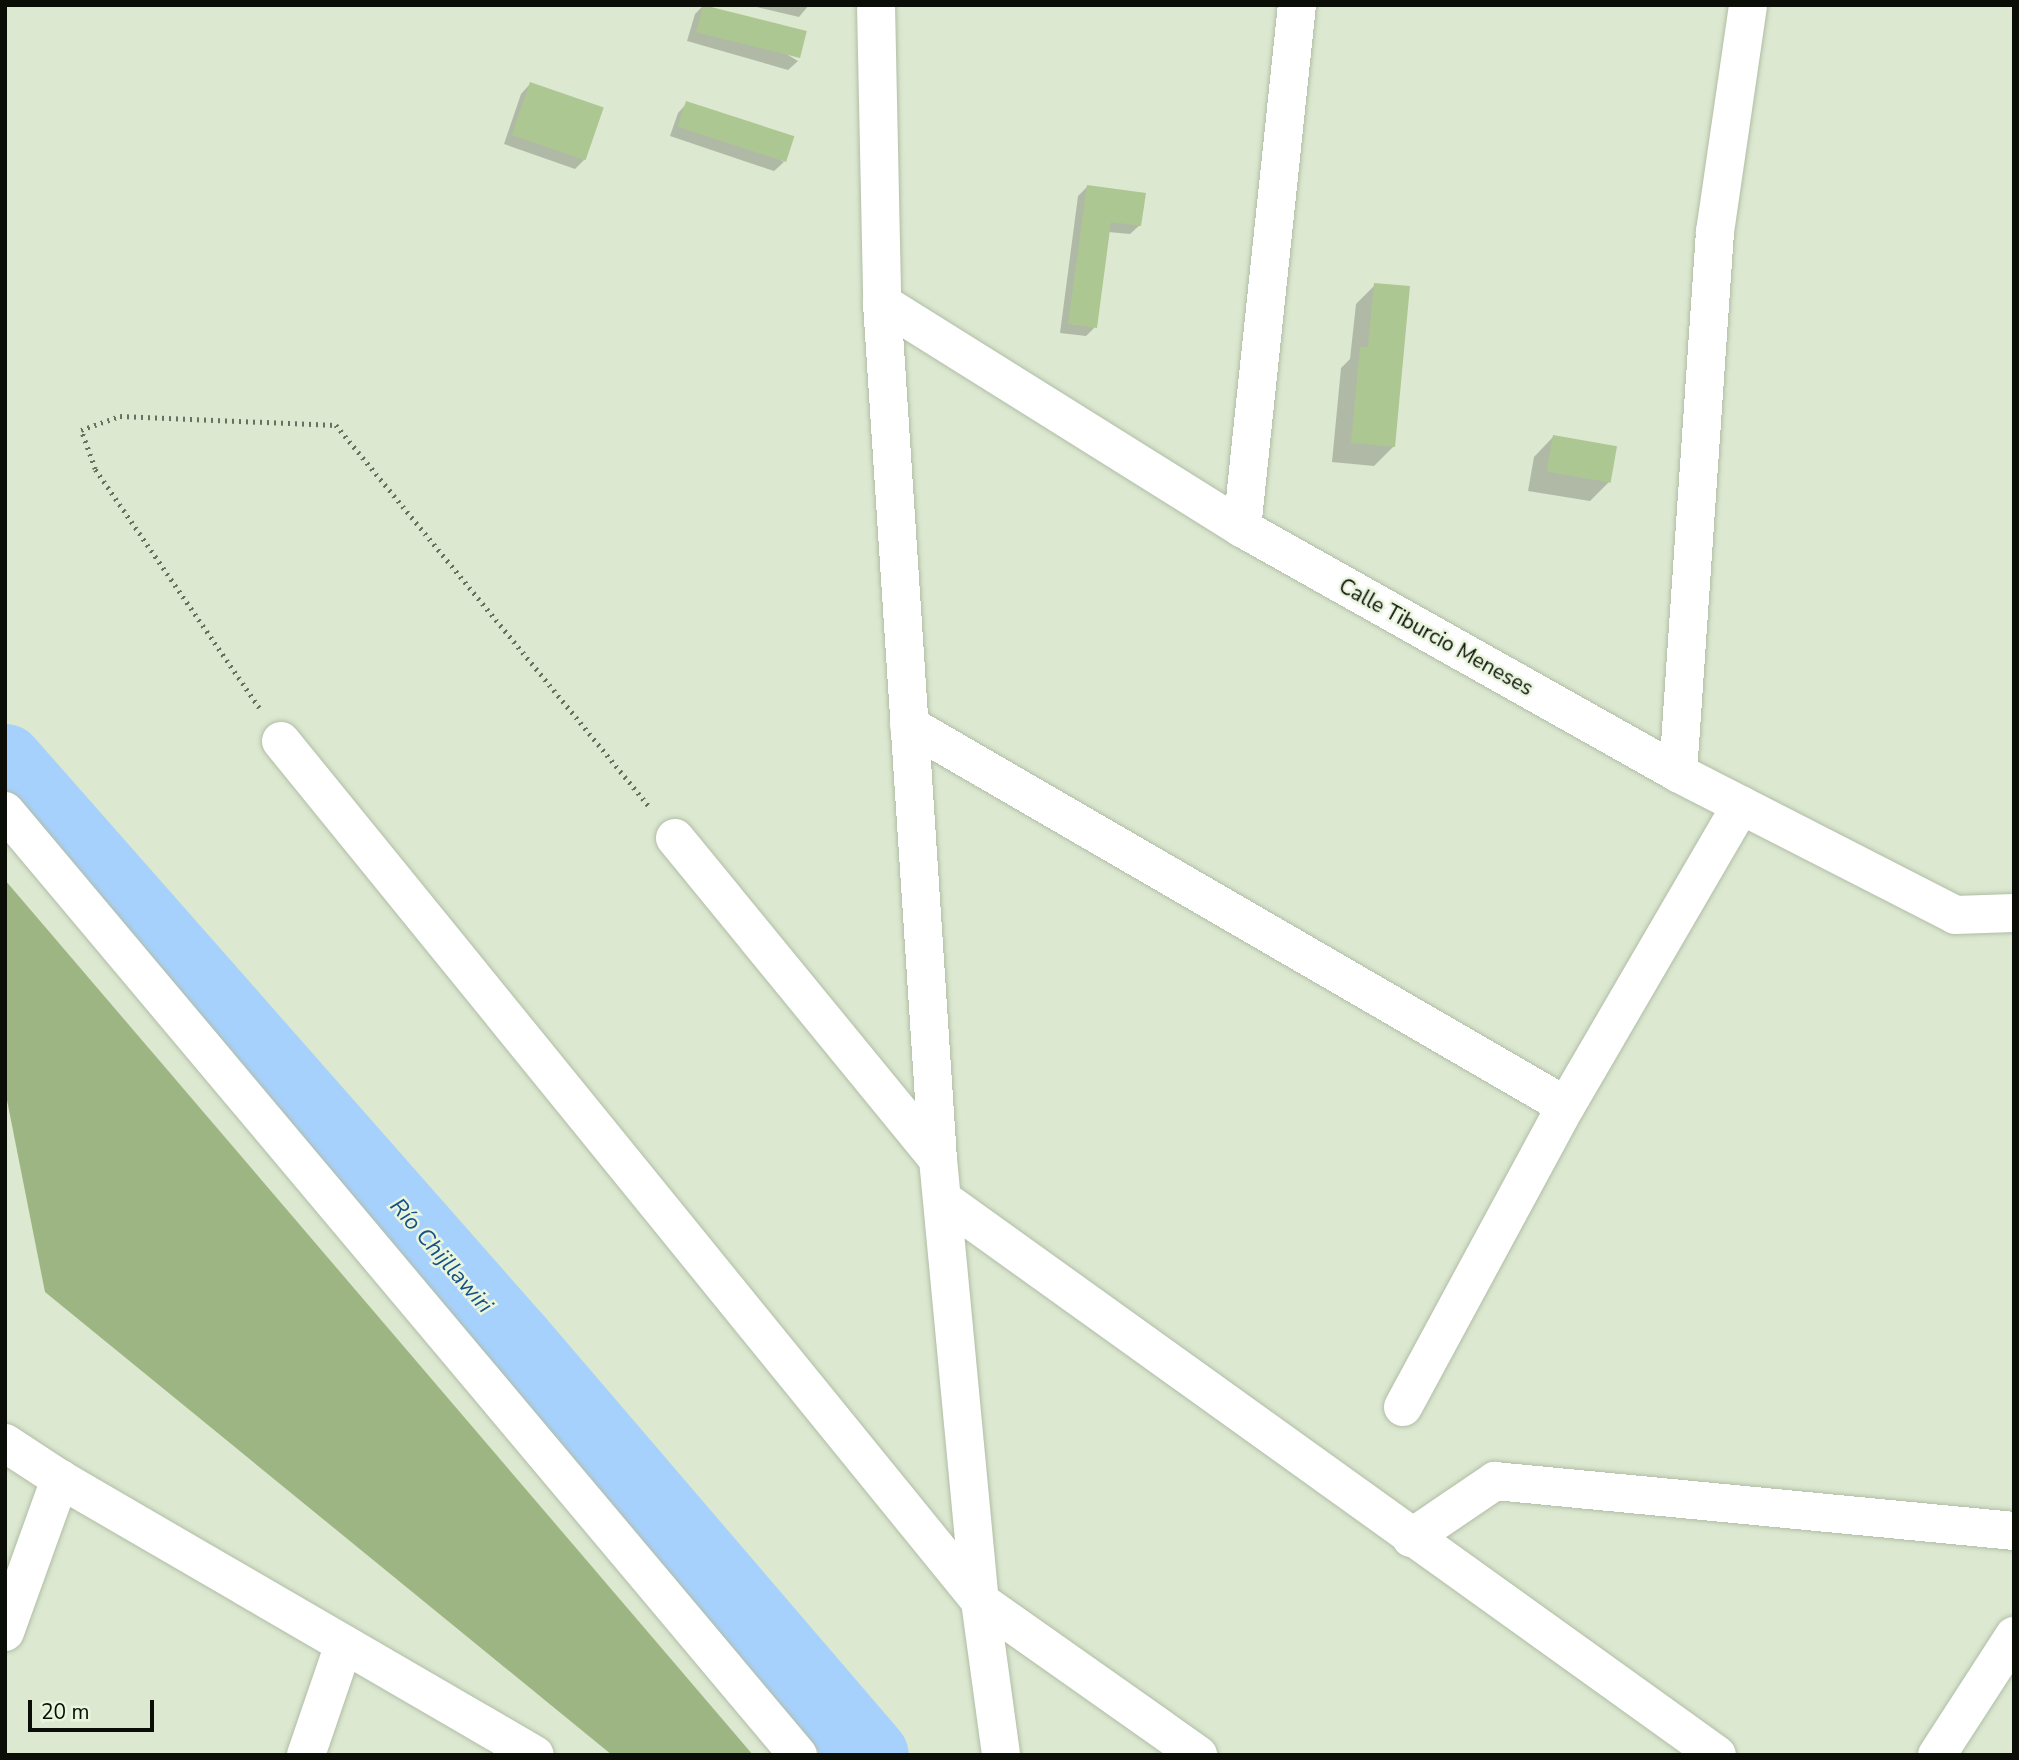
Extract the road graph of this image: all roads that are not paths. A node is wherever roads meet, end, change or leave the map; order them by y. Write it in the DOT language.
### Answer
graph roads {
  1 [pos="876,5"];
  2 [pos="1297,5"];
  3 [pos="1748,5"];
  4 [pos="882,303"];
  5 [pos="1242,528"];
  6 [pos="909,725"];
  7 [pos="281,741"];
  8 [pos="1678,773"];
  9 [pos="1741,805"];
  10 [pos="5,811"];
  11 [pos="675,838"];
  12 [pos="2014,913"];
  13 [pos="1566,1105"];
  14 [pos="938,1159"];
  15 [pos="945,1201"];
  16 [pos="1404,1407"];
  17 [pos="5,1443"];
  18 [pos="60,1479"];
  19 [pos="2014,1531"];
  20 [pos="1412,1538"];
  21 [pos="981,1601"];
  22 [pos="5,1632"];
  23 [pos="2014,1636"];
  24 [pos="344,1644"];
  25 [pos="306,1755"];
  26 [pos="535,1755"];
  27 [pos="798,1755"];
  28 [pos="1001,1755"];
  29 [pos="1198,1755"];
  30 [pos="1717,1755"];
  31 [pos="1937,1755"];
  1 -- 4 [label="street"];
  2 -- 5 [label="street"];
  3 -- 8 [label="street"];
  4 -- 5 [label="street, Calle Tiburcio Meneses"];
  4 -- 6 [label="street"];
  5 -- 8 [label="street, Calle Tiburcio Meneses"];
  6 -- 13 [label="street"];
  6 -- 14 [label="street"];
  7 -- 21 [label="street"];
  8 -- 9 [label="street, Calle Tiburcio Meneses"];
  9 -- 12 [label="street, Calle Tiburcio Meneses"];
  9 -- 13 [label="street"];
  10 -- 27 [label="street"];
  11 -- 14 [label="street"];
  13 -- 16 [label="street"];
  14 -- 15 [label="street"];
  15 -- 20 [label="street"];
  15 -- 21 [label="street"];
  17 -- 18 [label="street"];
  18 -- 22 [label="street"];
  18 -- 24 [label="street"];
  19 -- 20 [label="street"];
  20 -- 30 [label="street"];
  21 -- 28 [label="street"];
  21 -- 29 [label="street"];
  23 -- 31 [label="street"];
  24 -- 25 [label="street"];
  24 -- 26 [label="street"];
}
